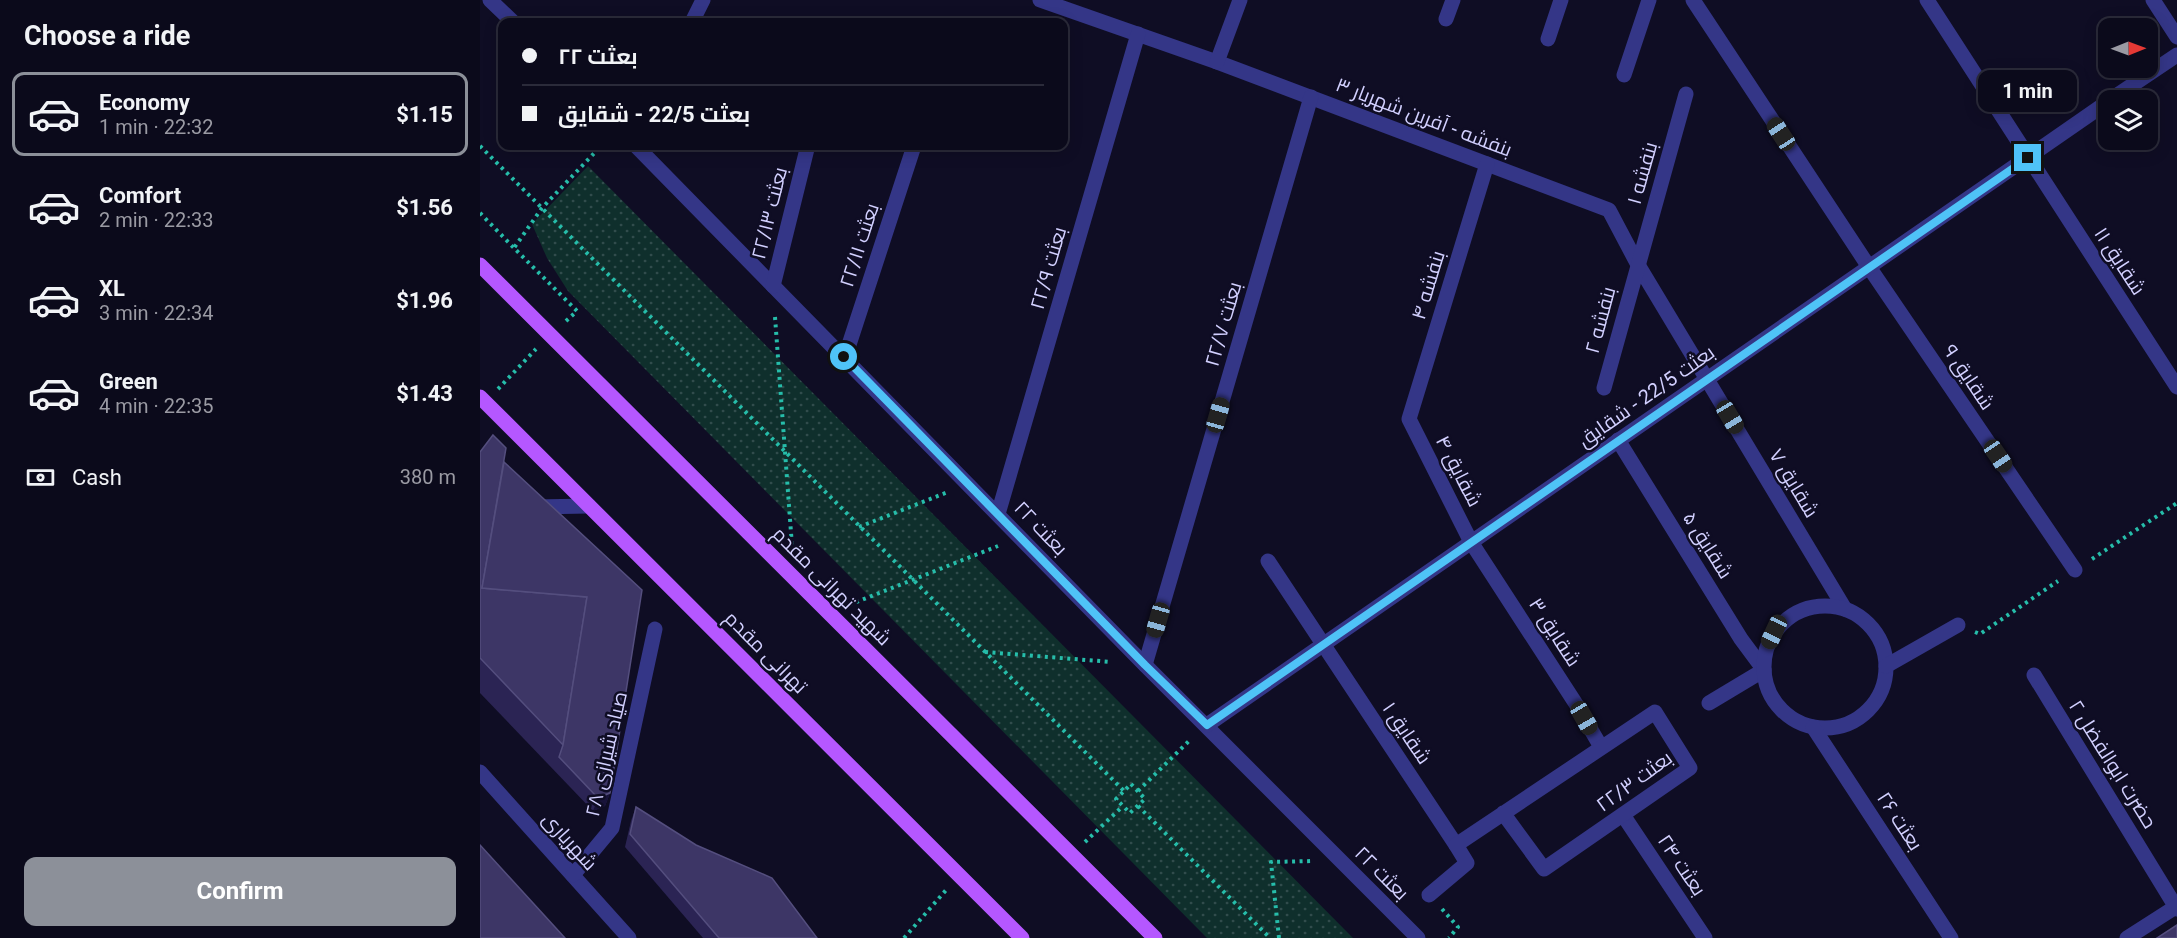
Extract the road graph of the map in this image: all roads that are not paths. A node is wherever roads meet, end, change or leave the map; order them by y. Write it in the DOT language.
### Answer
graph roads {
  1 [pos="490,0"];
  2 [pos="703,0"];
  3 [pos="1040,0"];
  4 [pos="1240,0"];
  5 [pos="1453,0"];
  6 [pos="1561,0"];
  7 [pos="1649,0"];
  8 [pos="1693,0"];
  9 [pos="2153,0"];
  10 [pos="1057,3"];
  11 [pos="1929,3"];
  12 [pos="509,18"];
  13 [pos="694,18"];
  14 [pos="1446,19"];
  15 [pos="1138,34"];
  16 [pos="2177,37"];
  17 [pos="1548,39"];
  18 [pos="2177,54"];
  19 [pos="1217,62"];
  20 [pos="1624,75"];
  21 [pos="2126,90"];
  22 [pos="1686,94"];
  23 [pos="1311,97"];
  24 [pos="2098,109"];
  25 [pos="640,150"];
  26 [pos="807,150"];
  27 [pos="913,150"];
  28 [pos="2028,158"];
  29 [pos="1487,164"];
  30 [pos="1637,262"];
  31 [pos="480,265"];
  32 [pos="1869,267"];
  33 [pos="773,286"];
  34 [pos="844,357"];
  35 [pos="1707,379"];
  36 [pos="2177,387"];
  37 [pos="1604,388"];
  38 [pos="483,399"];
  39 [pos="1409,419"];
  40 [pos="1618,440"];
  41 [pos="589,506"];
  42 [pos="524,507"];
  43 [pos="998,514"];
  44 [pos="1471,542"];
  45 [pos="1268,561"];
  46 [pos="2075,570"];
  47 [pos="1845,609"];
  48 [pos="1958,625"];
  49 [pos="655,629"];
  50 [pos="1323,645"];
  51 [pos="1145,665"];
  52 [pos="1886,666"];
  53 [pos="1764,670"];
  54 [pos="2034,675"];
  55 [pos="1709,703"];
  56 [pos="1207,725"];
  57 [pos="1813,727"];
  58 [pos="1601,747"];
  59 [pos="480,772"];
  60 [pos="1503,813"];
  61 [pos="1623,815"];
  62 [pos="1456,845"];
  63 [pos="573,875"];
  64 [pos="1429,895"];
  65 [pos="2177,907"];
  66 [pos="629,938"];
  67 [pos="1022,938"];
  68 [pos="1155,938"];
  69 [pos="1418,938"];
  70 [pos="1705,938"];
  71 [pos="1951,938"];
  72 [pos="2127,938"];
  1 -- 12 [label="street"];
  2 -- 13 [label="street"];
  3 -- 10 [label="street, بنفشه - آفرین شهریار ۳"];
  4 -- 19 [label="street"];
  5 -- 14 [label="street"];
  6 -- 17 [label="street"];
  7 -- 20 [label="street"];
  8 -- 32 [label="street, شقایق ۹"];
  9 -- 16 [label="street"];
  10 -- 15 [label="street, بنفشه - آفرین شهریار ۳"];
  11 -- 28 [label="street, شقایق ۱۱"];
  15 -- 19 [label="street, بنفشه - آفرین شهریار ۳"];
  15 -- 43 [label="street, بعثت ۲۲/۹"];
  18 -- 21 [label="street, بعثت 22/5 - شقایق"];
  19 -- 23 [label="street, بنفشه - آفرین شهریار ۳"];
  22 -- 30 [label="street, بنفشه ۱"];
  23 -- 29 [label="street, بنفشه - آفرین شهریار ۳"];
  23 -- 51 [label="street, بعثت ۲۲/۷"];
  24 -- 28 [label="street, بعثت 22/5 - شقایق"];
  25 -- 33 [label="street, بعثت ۲۲"];
  26 -- 33 [label="street, بعثت ۲۲/۱۳"];
  27 -- 34 [label="street, بعثت ۲۲/۱۱"];
  28 -- 32 [label="street, بعثت 22/5 - شقایق"];
  28 -- 36 [label="street, شقایق ۱۱"];
  29 -- 30 [label="street, بنفشه - آفرین شهریار ۳"];
  29 -- 39 [label="street, بنفشه ۴"];
  30 -- 35 [label="street, بنفشه - آفرین شهریار ۳"];
  30 -- 37 [label="street, بنفشه ۲"];
  31 -- 68 [label="main road, شهید تهرانی مقدم"];
  32 -- 35 [label="street, بعثت 22/5 - شقایق"];
  32 -- 46 [label="street, شقایق ۹"];
  33 -- 34 [label="street, بعثت ۲۲"];
  34 -- 43 [label="street, بعثت ۲۲"];
  35 -- 40 [label="street, بعثت 22/5 - شقایق"];
  35 -- 47 [label="street, شقایق ۷"];
  38 -- 41 [label="main road, تهرانی مقدم"];
  39 -- 44 [label="street, شقایق ۴"];
  40 -- 44 [label="street, بعثت 22/5 - شقایق"];
  40 -- 53 [label="street, شقایق ۵"];
  41 -- 42 [label="street"];
  41 -- 67 [label="main road, تهرانی مقدم"];
  43 -- 51 [label="street, بعثت ۲۲"];
  44 -- 50 [label="street, بعثت 22/5 - شقایق"];
  44 -- 58 [label="street, شقایق ۳"];
  45 -- 50 [label="street, شقایق ۱"];
  47 -- 52 [label="street"];
  47 -- 53 [label="street"];
  48 -- 52 [label="street"];
  49 -- 63 [label="street, صیاد شیرازی ۲۸"];
  50 -- 56 [label="street, بعثت 22/5 - شقایق"];
  50 -- 62 [label="street, شقایق ۱"];
  51 -- 56 [label="street, بعثت ۲۲"];
  52 -- 57 [label="street"];
  53 -- 55 [label="street"];
  53 -- 57 [label="street"];
  54 -- 65 [label="street, حضرت ابوالفضل ۲"];
  56 -- 69 [label="street, بعثت ۲۲"];
  57 -- 71 [label="street, بعثت ۲۶"];
  58 -- 60 [label="street, بعثت ۲۲/۳"];
  58 -- 61 [label="street, بعثت ۲۲/۳"];
  59 -- 63 [label="street, شهریاری"];
  60 -- 61 [label="street, بعثت ۲۲/۳"];
  60 -- 62 [label="street"];
  61 -- 70 [label="street, بعثت ۲۴"];
  62 -- 64 [label="street"];
  63 -- 66 [label="street, شهریاری"];
  65 -- 72 [label="street"];
}
